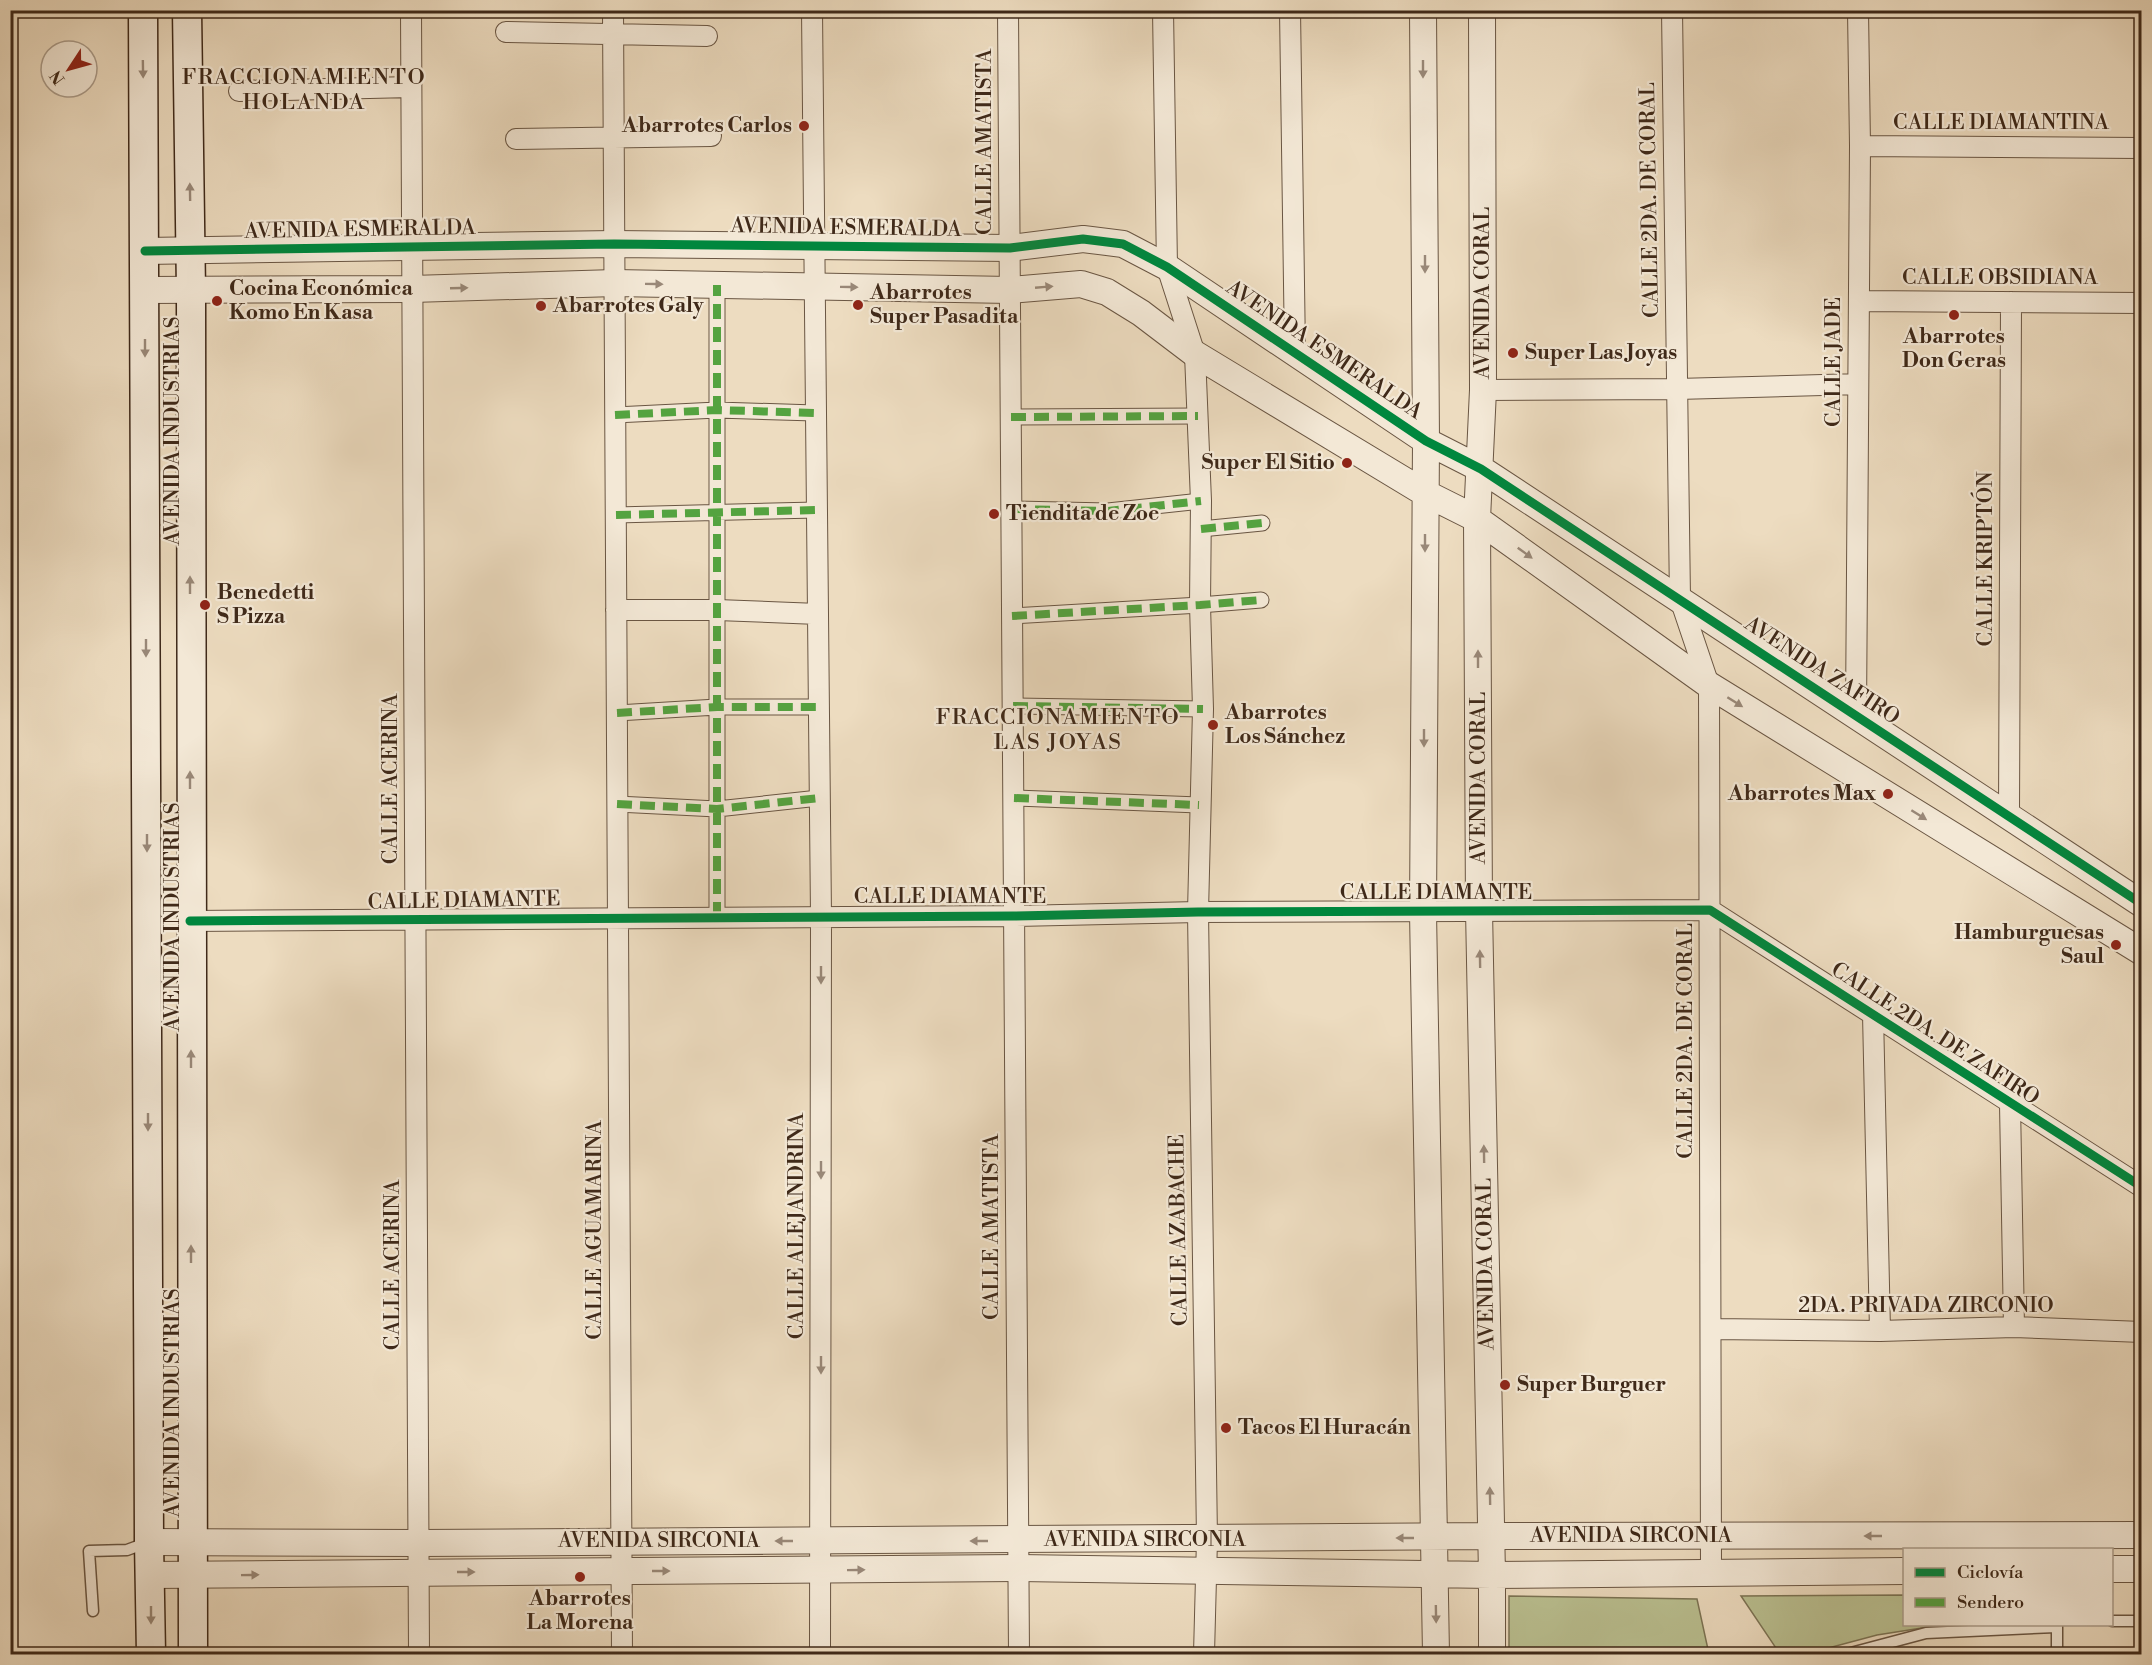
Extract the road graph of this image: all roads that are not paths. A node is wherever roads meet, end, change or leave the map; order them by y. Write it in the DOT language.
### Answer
graph roads {
  1 [pos="142,10"];
  2 [pos="187,10"];
  3 [pos="411,10"];
  4 [pos="613,10"];
  5 [pos="812,10"];
  6 [pos="1008,10"];
  7 [pos="1163,10"];
  8 [pos="1290,10"];
  9 [pos="1423,10"];
  10 [pos="1482,10"];
  11 [pos="1672,10"];
  12 [pos="1858,10"];
  13 [pos="506,32"];
  14 [pos="613,34"];
  15 [pos="707,36"];
  16 [pos="411,87"];
  17 [pos="239,91"];
  18 [pos="711,136"];
  19 [pos="614,137"];
  20 [pos="516,139"];
  21 [pos="1860,146"];
  22 [pos="2142,148"];
  23 [pos="614,244"];
  24 [pos="814,245"];
  25 [pos="412,247"];
  26 [pos="1010,248"];
  27 [pos="190,250"];
  28 [pos="145,251"];
  29 [pos="1167,267"];
  30 [pos="615,283"];
  31 [pos="717,285"];
  32 [pos="814,286"];
  33 [pos="412,289"];
  34 [pos="145,290"];
  35 [pos="1010,290"];
  36 [pos="191,291"];
  37 [pos="1858,301"];
  38 [pos="2011,302"];
  39 [pos="2142,303"];
  40 [pos="1295,352"];
  41 [pos="1195,354"];
  42 [pos="1858,384"];
  43 [pos="1677,389"];
  44 [pos="1483,390"];
  45 [pos="717,410"];
  46 [pos="815,413"];
  47 [pos="615,415"];
  48 [pos="1198,416"];
  49 [pos="1011,417"];
  50 [pos="1426,441"];
  51 [pos="1481,469"];
  52 [pos="1425,493"];
  53 [pos="1201,501"];
  54 [pos="1012,508"];
  55 [pos="816,510"];
  56 [pos="717,513"];
  57 [pos="616,515"];
  58 [pos="1477,519"];
  59 [pos="1262,523"];
  60 [pos="1201,529"];
  61 [pos="1680,599"];
  62 [pos="1261,600"];
  63 [pos="1200,606"];
  64 [pos="616,610"];
  65 [pos="717,610"];
  66 [pos="818,614"];
  67 [pos="1012,616"];
  68 [pos="1709,685"];
  69 [pos="1013,706"];
  70 [pos="717,707"];
  71 [pos="818,707"];
  72 [pos="1203,709"];
  73 [pos="617,713"];
  74 [pos="1856,714"];
  75 [pos="819,798"];
  76 [pos="1014,798"];
  77 [pos="617,804"];
  78 [pos="1199,804"];
  79 [pos="717,809"];
  80 [pos="2009,815"];
  81 [pos="2142,904"];
  82 [pos="1479,910"];
  83 [pos="1710,910"];
  84 [pos="1198,912"];
  85 [pos="1423,912"];
  86 [pos="820,916"];
  87 [pos="1014,916"];
  88 [pos="618,917"];
  89 [pos="717,917"];
  90 [pos="416,920"];
  91 [pos="190,921"];
  92 [pos="2142,952"];
  93 [pos="1873,1014"];
  94 [pos="2010,1104"];
  95 [pos="2142,1187"];
  96 [pos="2014,1327"];
  97 [pos="1711,1329"];
  98 [pos="1880,1331"];
  99 [pos="2142,1332"];
  100 [pos="2142,1535"];
  101 [pos="1491,1536"];
  102 [pos="1711,1537"];
  103 [pos="1436,1538"];
  104 [pos="1207,1539"];
  105 [pos="822,1540"];
  106 [pos="1018,1540"];
  107 [pos="621,1541"];
  108 [pos="149,1542"];
  109 [pos="2053,1542"];
  110 [pos="419,1543"];
  111 [pos="192,1544"];
  112 [pos="1018,1568"];
  113 [pos="2113,1569"];
  114 [pos="2142,1569"];
  115 [pos="621,1570"];
  116 [pos="820,1570"];
  117 [pos="1903,1570"];
  118 [pos="419,1572"];
  119 [pos="1205,1572"];
  120 [pos="1711,1572"];
  121 [pos="1436,1574"];
  122 [pos="151,1575"];
  123 [pos="1492,1575"];
  124 [pos="192,1576"];
  125 [pos="93,1611"];
  126 [pos="2113,1621"];
  127 [pos="2142,1621"];
  128 [pos="2056,1626"];
  129 [pos="151,1654"];
  130 [pos="193,1654"];
  131 [pos="419,1654"];
  132 [pos="621,1654"];
  133 [pos="820,1654"];
  134 [pos="1019,1654"];
  135 [pos="1204,1654"];
  136 [pos="1436,1654"];
  137 [pos="1492,1654"];
  138 [pos="1847,1654"];
  139 [pos="2057,1654"];
  1 -- 28 [label="main road, AVENIDA INDUSTRIAS, one-way"];
  27 -- 2 [label="main road, AVENIDA INDUSTRIAS, one-way"];
  3 -- 16 [label="street, CALLE ACERINA"];
  4 -- 14 [label="street, CALLE AGUAMARINA"];
  5 -- 24 [label="street, CALLE ALEJANDRINA"];
  6 -- 26 [label="street, CALLE AMATISTA"];
  7 -- 29 [label="street, CALLE AZABACHE"];
  8 -- 40 [label="street"];
  9 -- 50 [label="street, one-way"];
  10 -- 44 [label="street, AVENIDA CORAL"];
  11 -- 43 [label="street, CALLE 2DA. DE CORAL"];
  12 -- 21 [label="street, CALLE JADE"];
  13 -- 14 [label="street"];
  14 -- 15 [label="street"];
  14 -- 19 [label="street, CALLE AGUAMARINA"];
  16 -- 17 [label="street"];
  16 -- 25 [label="street, CALLE ACERINA"];
  18 -- 19 [label="street"];
  19 -- 20 [label="street"];
  19 -- 23 [label="street, CALLE AGUAMARINA"];
  21 -- 22 [label="street, CALLE DIAMANTINA"];
  21 -- 37 [label="street, CALLE JADE"];
  23 -- 24 [label="street, AVENIDA ESMERALDA"];
  23 -- 25 [label="street, AVENIDA ESMERALDA"];
  23 -- 30 [label="street, CALLE AGUAMARINA"];
  24 -- 26 [label="street, AVENIDA ESMERALDA"];
  24 -- 32 [label="street, CALLE ALEJANDRINA"];
  25 -- 27 [label="street, AVENIDA ESMERALDA"];
  25 -- 33 [label="street, CALLE ACERINA"];
  26 -- 29 [label="street, AVENIDA ESMERALDA"];
  26 -- 35 [label="street, CALLE AMATISTA"];
  27 -- 28 [label="street, AVENIDA ESMERALDA"];
  27 -- 36 [label="main road, AVENIDA INDUSTRIAS"];
  28 -- 34 [label="main road, AVENIDA INDUSTRIAS"];
  29 -- 40 [label="street, AVENIDA ESMERALDA"];
  29 -- 41 [label="street, CALLE AZABACHE"];
  30 -- 31 [label="street, one-way"];
  33 -- 30 [label="street, one-way"];
  30 -- 47 [label="street, CALLE AGUAMARINA"];
  31 -- 32 [label="street"];
  31 -- 45 [label="street"];
  32 -- 35 [label="street, one-way"];
  32 -- 46 [label="street, CALLE ALEJANDRINA"];
  33 -- 36 [label="street"];
  33 -- 90 [label="street, CALLE ACERINA"];
  34 -- 36 [label="street"];
  34 -- 108 [label="main road, AVENIDA INDUSTRIAS, one-way"];
  35 -- 41 [label="street, one-way"];
  35 -- 49 [label="street, CALLE AMATISTA"];
  91 -- 36 [label="main road, AVENIDA INDUSTRIAS, one-way"];
  37 -- 38 [label="street, CALLE OBSIDIANA"];
  37 -- 42 [label="street, CALLE JADE"];
  38 -- 39 [label="street, CALLE OBSIDIANA"];
  38 -- 80 [label="street, CALLE KRIPTÓN"];
  40 -- 50 [label="street, AVENIDA ESMERALDA"];
  41 -- 48 [label="street, CALLE AZABACHE"];
  41 -- 52 [label="street"];
  42 -- 43 [label="street"];
  42 -- 74 [label="street, CALLE JADE"];
  43 -- 44 [label="street"];
  43 -- 61 [label="street, CALLE 2DA. DE CORAL"];
  44 -- 51 [label="street, AVENIDA CORAL"];
  45 -- 46 [label="street"];
  45 -- 47 [label="street"];
  45 -- 56 [label="street"];
  46 -- 55 [label="street, CALLE ALEJANDRINA"];
  47 -- 57 [label="street, CALLE AGUAMARINA"];
  48 -- 49 [label="street"];
  48 -- 53 [label="street, CALLE AZABACHE"];
  49 -- 54 [label="street, CALLE AMATISTA"];
  50 -- 51 [label="street, AVENIDA ESMERALDA"];
  50 -- 52 [label="street"];
  51 -- 58 [label="street, AVENIDA CORAL"];
  51 -- 61 [label="street, AVENIDA ZAFIRO"];
  52 -- 58 [label="street"];
  52 -- 85 [label="street, one-way"];
  53 -- 54 [label="street"];
  53 -- 60 [label="street, CALLE AZABACHE"];
  54 -- 67 [label="street, CALLE AMATISTA"];
  55 -- 56 [label="street"];
  55 -- 66 [label="street, CALLE ALEJANDRINA"];
  56 -- 57 [label="street"];
  56 -- 65 [label="street"];
  57 -- 64 [label="street, CALLE AGUAMARINA"];
  58 -- 68 [label="street, one-way"];
  82 -- 58 [label="street, AVENIDA CORAL, one-way"];
  59 -- 60 [label="street"];
  60 -- 63 [label="street, CALLE AZABACHE"];
  61 -- 68 [label="street, CALLE 2DA. DE CORAL"];
  61 -- 74 [label="street, AVENIDA ZAFIRO"];
  62 -- 63 [label="street"];
  63 -- 67 [label="street"];
  63 -- 72 [label="street, CALLE AZABACHE"];
  64 -- 65 [label="street"];
  64 -- 73 [label="street, CALLE AGUAMARINA"];
  65 -- 66 [label="street"];
  65 -- 70 [label="street"];
  66 -- 71 [label="street, CALLE ALEJANDRINA"];
  67 -- 69 [label="street, CALLE AMATISTA"];
  68 -- 83 [label="street, CALLE 2DA. DE CORAL"];
  68 -- 92 [label="street, one-way"];
  69 -- 72 [label="street"];
  69 -- 76 [label="street, CALLE AMATISTA"];
  70 -- 71 [label="street"];
  70 -- 73 [label="street"];
  70 -- 79 [label="street"];
  71 -- 75 [label="street, CALLE ALEJANDRINA"];
  72 -- 78 [label="street, CALLE AZABACHE"];
  73 -- 77 [label="street, CALLE AGUAMARINA"];
  74 -- 80 [label="street, AVENIDA ZAFIRO"];
  75 -- 79 [label="street"];
  75 -- 86 [label="street, CALLE ALEJANDRINA"];
  76 -- 78 [label="street"];
  76 -- 87 [label="street, CALLE AMATISTA"];
  77 -- 79 [label="street"];
  77 -- 88 [label="street, CALLE AGUAMARINA"];
  78 -- 84 [label="street, CALLE AZABACHE"];
  79 -- 89 [label="street"];
  80 -- 81 [label="street, AVENIDA ZAFIRO"];
  82 -- 83 [label="street, CALLE DIAMANTE"];
  82 -- 85 [label="street, CALLE DIAMANTE"];
  101 -- 82 [label="street, AVENIDA CORAL, one-way"];
  83 -- 93 [label="street, CALLE 2DA. DE ZAFIRO"];
  83 -- 97 [label="street, CALLE 2DA. DE CORAL"];
  84 -- 85 [label="street, CALLE DIAMANTE"];
  84 -- 87 [label="street, CALLE DIAMANTE"];
  84 -- 104 [label="street, CALLE AZABACHE"];
  85 -- 103 [label="street"];
  86 -- 87 [label="street, CALLE DIAMANTE"];
  86 -- 89 [label="street, CALLE DIAMANTE"];
  86 -- 105 [label="street, CALLE ALEJANDRINA, one-way"];
  87 -- 106 [label="street, CALLE AMATISTA"];
  88 -- 89 [label="street, CALLE DIAMANTE"];
  88 -- 90 [label="street, CALLE DIAMANTE"];
  88 -- 107 [label="street, CALLE AGUAMARINA"];
  90 -- 91 [label="street, CALLE DIAMANTE"];
  90 -- 110 [label="street, CALLE ACERINA"];
  111 -- 91 [label="main road, AVENIDA INDUSTRIAS, one-way"];
  93 -- 94 [label="street, CALLE 2DA. DE ZAFIRO"];
  93 -- 98 [label="street"];
  94 -- 95 [label="street, CALLE 2DA. DE ZAFIRO"];
  94 -- 96 [label="street"];
  96 -- 98 [label="street, 2DA. PRIVADA ZIRCONIO"];
  96 -- 99 [label="street, 2DA. PRIVADA ZIRCONIO"];
  97 -- 98 [label="street, 2DA. PRIVADA ZIRCONIO"];
  97 -- 102 [label="street, CALLE 2DA. DE CORAL"];
  100 -- 109 [label="street, AVENIDA SIRCONIA"];
  101 -- 102 [label="street, AVENIDA SIRCONIA"];
  101 -- 103 [label="street, AVENIDA SIRCONIA"];
  101 -- 123 [label="street, AVENIDA CORAL"];
  109 -- 102 [label="street, AVENIDA SIRCONIA, one-way"];
  102 -- 120 [label="street, CALLE 2DA. DE CORAL"];
  103 -- 104 [label="street, AVENIDA SIRCONIA, one-way"];
  103 -- 121 [label="street"];
  104 -- 106 [label="street, AVENIDA SIRCONIA"];
  104 -- 119 [label="street, CALLE AZABACHE"];
  106 -- 105 [label="street, AVENIDA SIRCONIA, one-way"];
  105 -- 107 [label="street, AVENIDA SIRCONIA, one-way"];
  105 -- 116 [label="street, CALLE ALEJANDRINA"];
  106 -- 112 [label="street, CALLE AMATISTA"];
  107 -- 110 [label="street, AVENIDA SIRCONIA"];
  107 -- 115 [label="street, CALLE AGUAMARINA"];
  108 -- 111 [label="street, AVENIDA SIRCONIA"];
  108 -- 122 [label="main road, AVENIDA INDUSTRIAS"];
  108 -- 125 [label="lane"];
  110 -- 111 [label="street, AVENIDA SIRCONIA"];
  110 -- 118 [label="street, CALLE ACERINA"];
  111 -- 124 [label="main road, AVENIDA INDUSTRIAS"];
  116 -- 112 [label="street, AVENIDA SIRCONIA, one-way"];
  112 -- 119 [label="street, AVENIDA SIRCONIA"];
  112 -- 134 [label="street, CALLE AMATISTA"];
  113 -- 114 [label="street"];
  115 -- 116 [label="street, AVENIDA SIRCONIA, one-way"];
  118 -- 115 [label="street, AVENIDA SIRCONIA, one-way"];
  115 -- 132 [label="street, CALLE AGUAMARINA"];
  116 -- 133 [label="street, CALLE ALEJANDRINA"];
  117 -- 120 [label="street, AVENIDA SIRCONIA"];
  124 -- 118 [label="street, AVENIDA SIRCONIA, one-way"];
  118 -- 131 [label="street, CALLE ACERINA"];
  119 -- 121 [label="street, AVENIDA SIRCONIA"];
  119 -- 135 [label="street, CALLE AZABACHE"];
  120 -- 123 [label="street, AVENIDA SIRCONIA"];
  121 -- 123 [label="street, AVENIDA SIRCONIA"];
  121 -- 136 [label="street, one-way"];
  122 -- 124 [label="street, AVENIDA SIRCONIA"];
  122 -- 129 [label="main road, AVENIDA INDUSTRIAS, one-way"];
  123 -- 137 [label="street, AVENIDA CORAL"];
  124 -- 130 [label="main road, AVENIDA INDUSTRIAS"];
  126 -- 127 [label="lane"];
  128 -- 138 [label="lane"];
  128 -- 139 [label="lane"];
}
